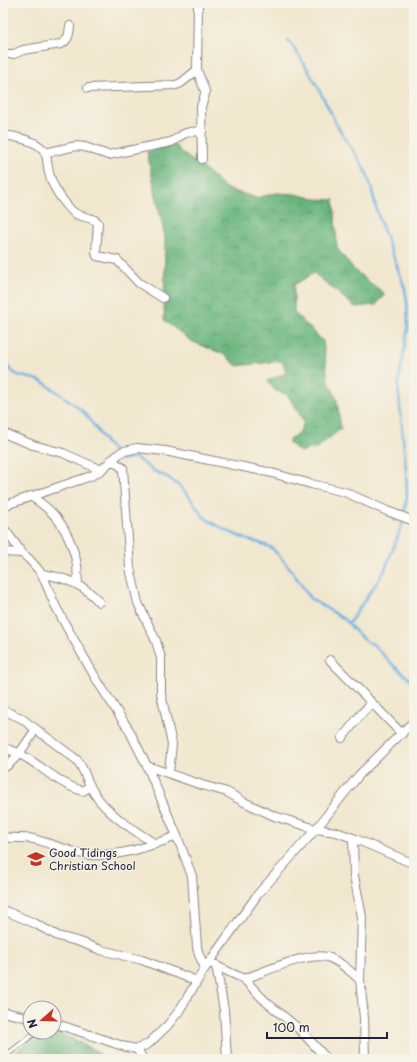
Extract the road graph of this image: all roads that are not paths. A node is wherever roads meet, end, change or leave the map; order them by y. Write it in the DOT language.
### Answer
graph roads {
  1 [pos="198,3"];
  2 [pos="70,26"];
  3 [pos="3,54"];
  4 [pos="197,70"];
  5 [pos="88,88"];
  6 [pos="202,131"];
  7 [pos="3,135"];
  8 [pos="45,153"];
  9 [pos="202,158"];
  10 [pos="163,298"];
  11 [pos="3,433"];
  12 [pos="111,460"];
  13 [pos="100,470"];
  14 [pos="31,496"];
  15 [pos="3,506"];
  16 [pos="414,521"];
  17 [pos="3,527"];
  18 [pos="3,552"];
  19 [pos="22,553"];
  20 [pos="42,574"];
  21 [pos="78,584"];
  22 [pos="99,602"];
  23 [pos="330,660"];
  24 [pos="372,703"];
  25 [pos="3,710"];
  26 [pos="414,724"];
  27 [pos="36,729"];
  28 [pos="402,734"];
  29 [pos="342,738"];
  30 [pos="3,748"];
  31 [pos="18,754"];
  32 [pos="147,766"];
  33 [pos="3,768"];
  34 [pos="169,773"];
  35 [pos="90,786"];
  36 [pos="316,829"];
  37 [pos="178,836"];
  38 [pos="3,837"];
  39 [pos="353,838"];
  40 [pos="155,844"];
  41 [pos="414,864"];
  42 [pos="3,910"];
  43 [pos="210,965"];
  44 [pos="244,979"];
  45 [pos="360,980"];
  46 [pos="196,981"];
  47 [pos="3,1012"];
  48 [pos="22,1016"];
  49 [pos="62,1026"];
  50 [pos="26,1040"];
  51 [pos="137,1049"];
  52 [pos="3,1058"];
  53 [pos="141,1058"];
  54 [pos="227,1059"];
  55 [pos="327,1059"];
  56 [pos="365,1059"];
  1 -- 4 [label="street"];
  2 -- 3 [label="street"];
  4 -- 5 [label="street"];
  4 -- 6 [label="street"];
  6 -- 8 [label="street"];
  6 -- 9 [label="street"];
  7 -- 8 [label="street"];
  8 -- 10 [label="street"];
  11 -- 13 [label="street"];
  12 -- 13 [label="street"];
  12 -- 16 [label="street"];
  12 -- 34 [label="street"];
  13 -- 14 [label="street"];
  14 -- 15 [label="street"];
  14 -- 21 [label="street"];
  17 -- 19 [label="street"];
  18 -- 19 [label="street"];
  19 -- 20 [label="street"];
  20 -- 21 [label="street"];
  20 -- 32 [label="street"];
  21 -- 22 [label="street"];
  23 -- 24 [label="street"];
  24 -- 28 [label="street"];
  24 -- 29 [label="street"];
  25 -- 27 [label="street"];
  26 -- 28 [label="street"];
  27 -- 31 [label="street"];
  27 -- 35 [label="street"];
  28 -- 36 [label="street"];
  30 -- 31 [label="street"];
  31 -- 33 [label="street"];
  31 -- 35 [label="street"];
  32 -- 34 [label="street"];
  32 -- 37 [label="street"];
  34 -- 36 [label="street"];
  35 -- 40 [label="street"];
  36 -- 39 [label="street"];
  36 -- 43 [label="street"];
  37 -- 40 [label="street"];
  37 -- 43 [label="street"];
  38 -- 40 [label="street"];
  39 -- 41 [label="street"];
  39 -- 45 [label="street"];
  42 -- 46 [label="street"];
  43 -- 44 [label="street"];
  43 -- 46 [label="street"];
  43 -- 54 [label="street"];
  44 -- 45 [label="street"];
  44 -- 55 [label="street"];
  45 -- 56 [label="street"];
  46 -- 51 [label="street"];
  47 -- 48 [label="street"];
  49 -- 51 [label="street"];
  50 -- 52 [label="lane"];
  51 -- 53 [label="street"];
}
